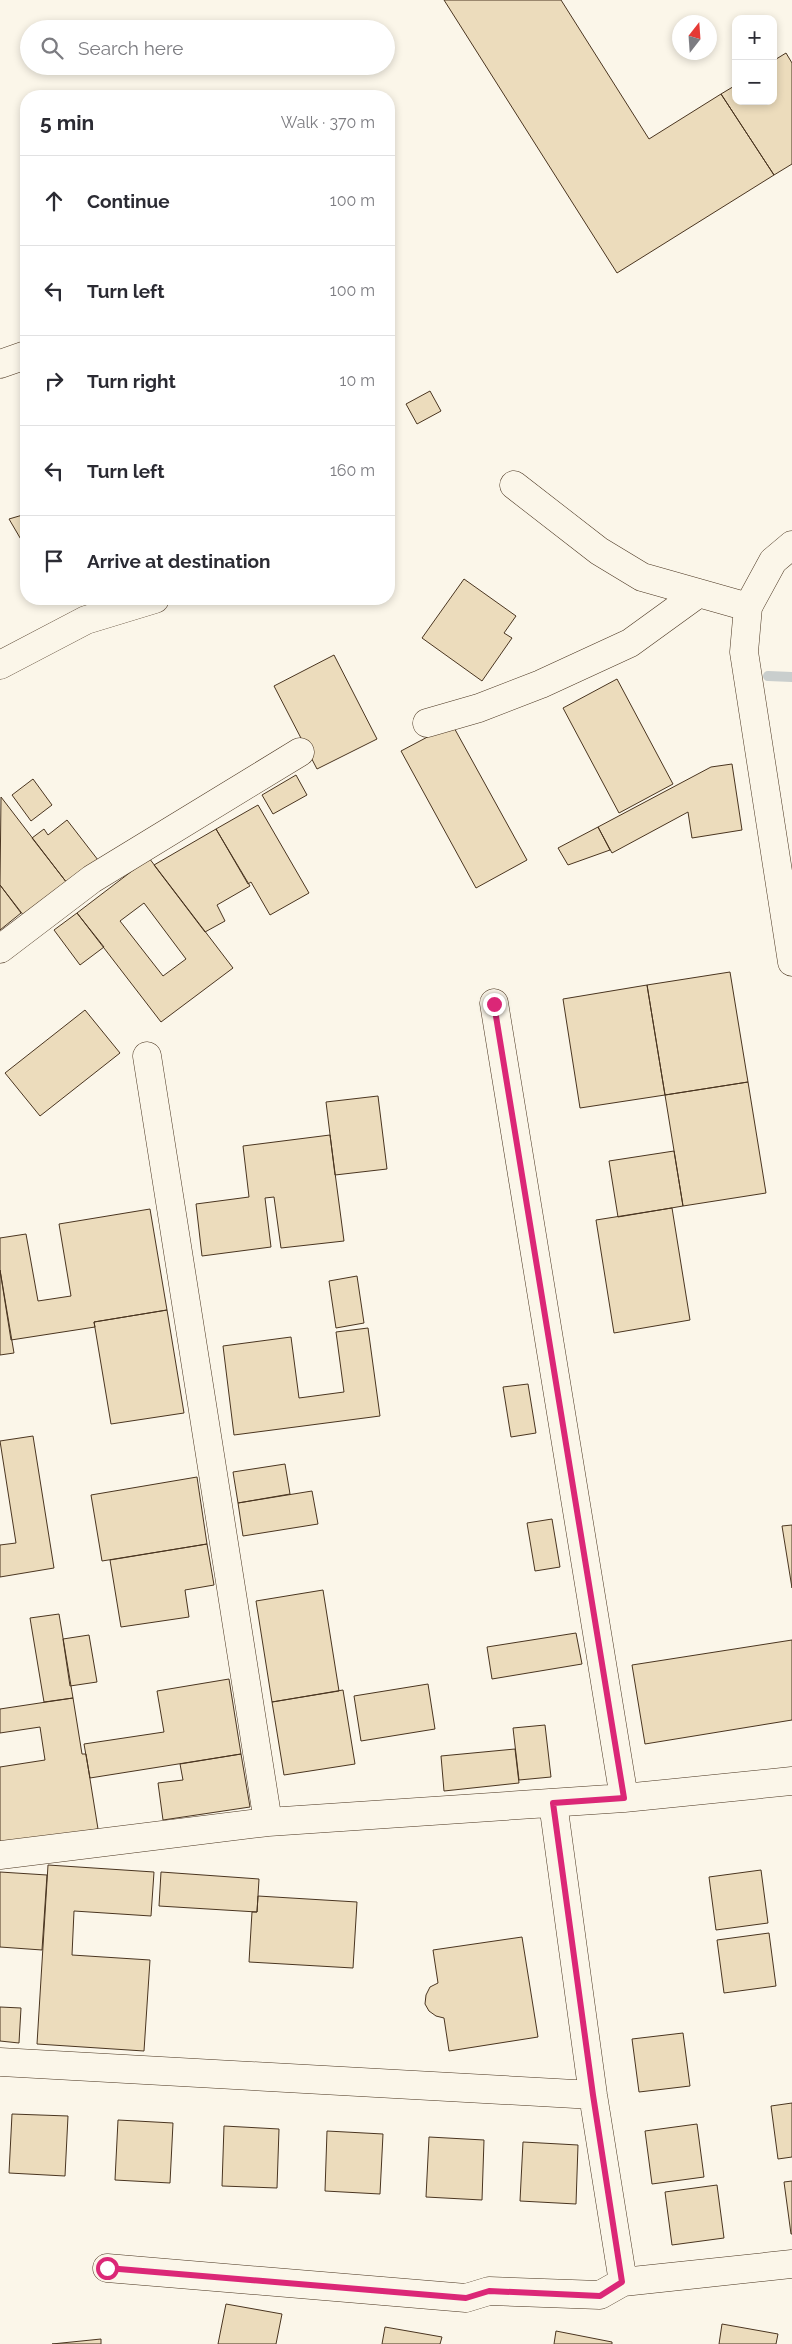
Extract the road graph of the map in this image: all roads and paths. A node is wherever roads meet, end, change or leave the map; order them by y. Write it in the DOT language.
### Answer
graph roads {
  1 [pos="20,357"];
  2 [pos="0,364"];
  3 [pos="514,485"];
  4 [pos="792,546"];
  5 [pos="699,593"];
  6 [pos="135,605"];
  7 [pos="748,607"];
  8 [pos="0,665"];
  9 [pos="427,723"];
  10 [pos="300,752"];
  11 [pos="0,949"];
  12 [pos="792,962"];
  13 [pos="494,1004"];
  14 [pos="147,1056"];
  15 [pos="792,1781"];
  16 [pos="624,1798"];
  17 [pos="553,1803"];
  18 [pos="268,1822"];
  19 [pos="0,1855"];
  20 [pos="0,2062"];
  21 [pos="593,2095"];
  22 [pos="792,2264"];
  23 [pos="107,2268"];
  24 [pos="622,2282"];
  1 -- 2 [label="street"];
  3 -- 5 [label="street"];
  4 -- 7 [label="street"];
  5 -- 7 [label="street"];
  5 -- 9 [label="street"];
  6 -- 8 [label="street"];
  7 -- 12 [label="street"];
  10 -- 11 [label="street"];
  13 -- 16 [label="street"];
  14 -- 18 [label="street"];
  15 -- 16 [label="street"];
  16 -- 17 [label="street"];
  17 -- 18 [label="street"];
  17 -- 21 [label="street"];
  18 -- 19 [label="street"];
  20 -- 21 [label="street"];
  21 -- 24 [label="street"];
  22 -- 24 [label="street"];
  23 -- 24 [label="street"];
}
